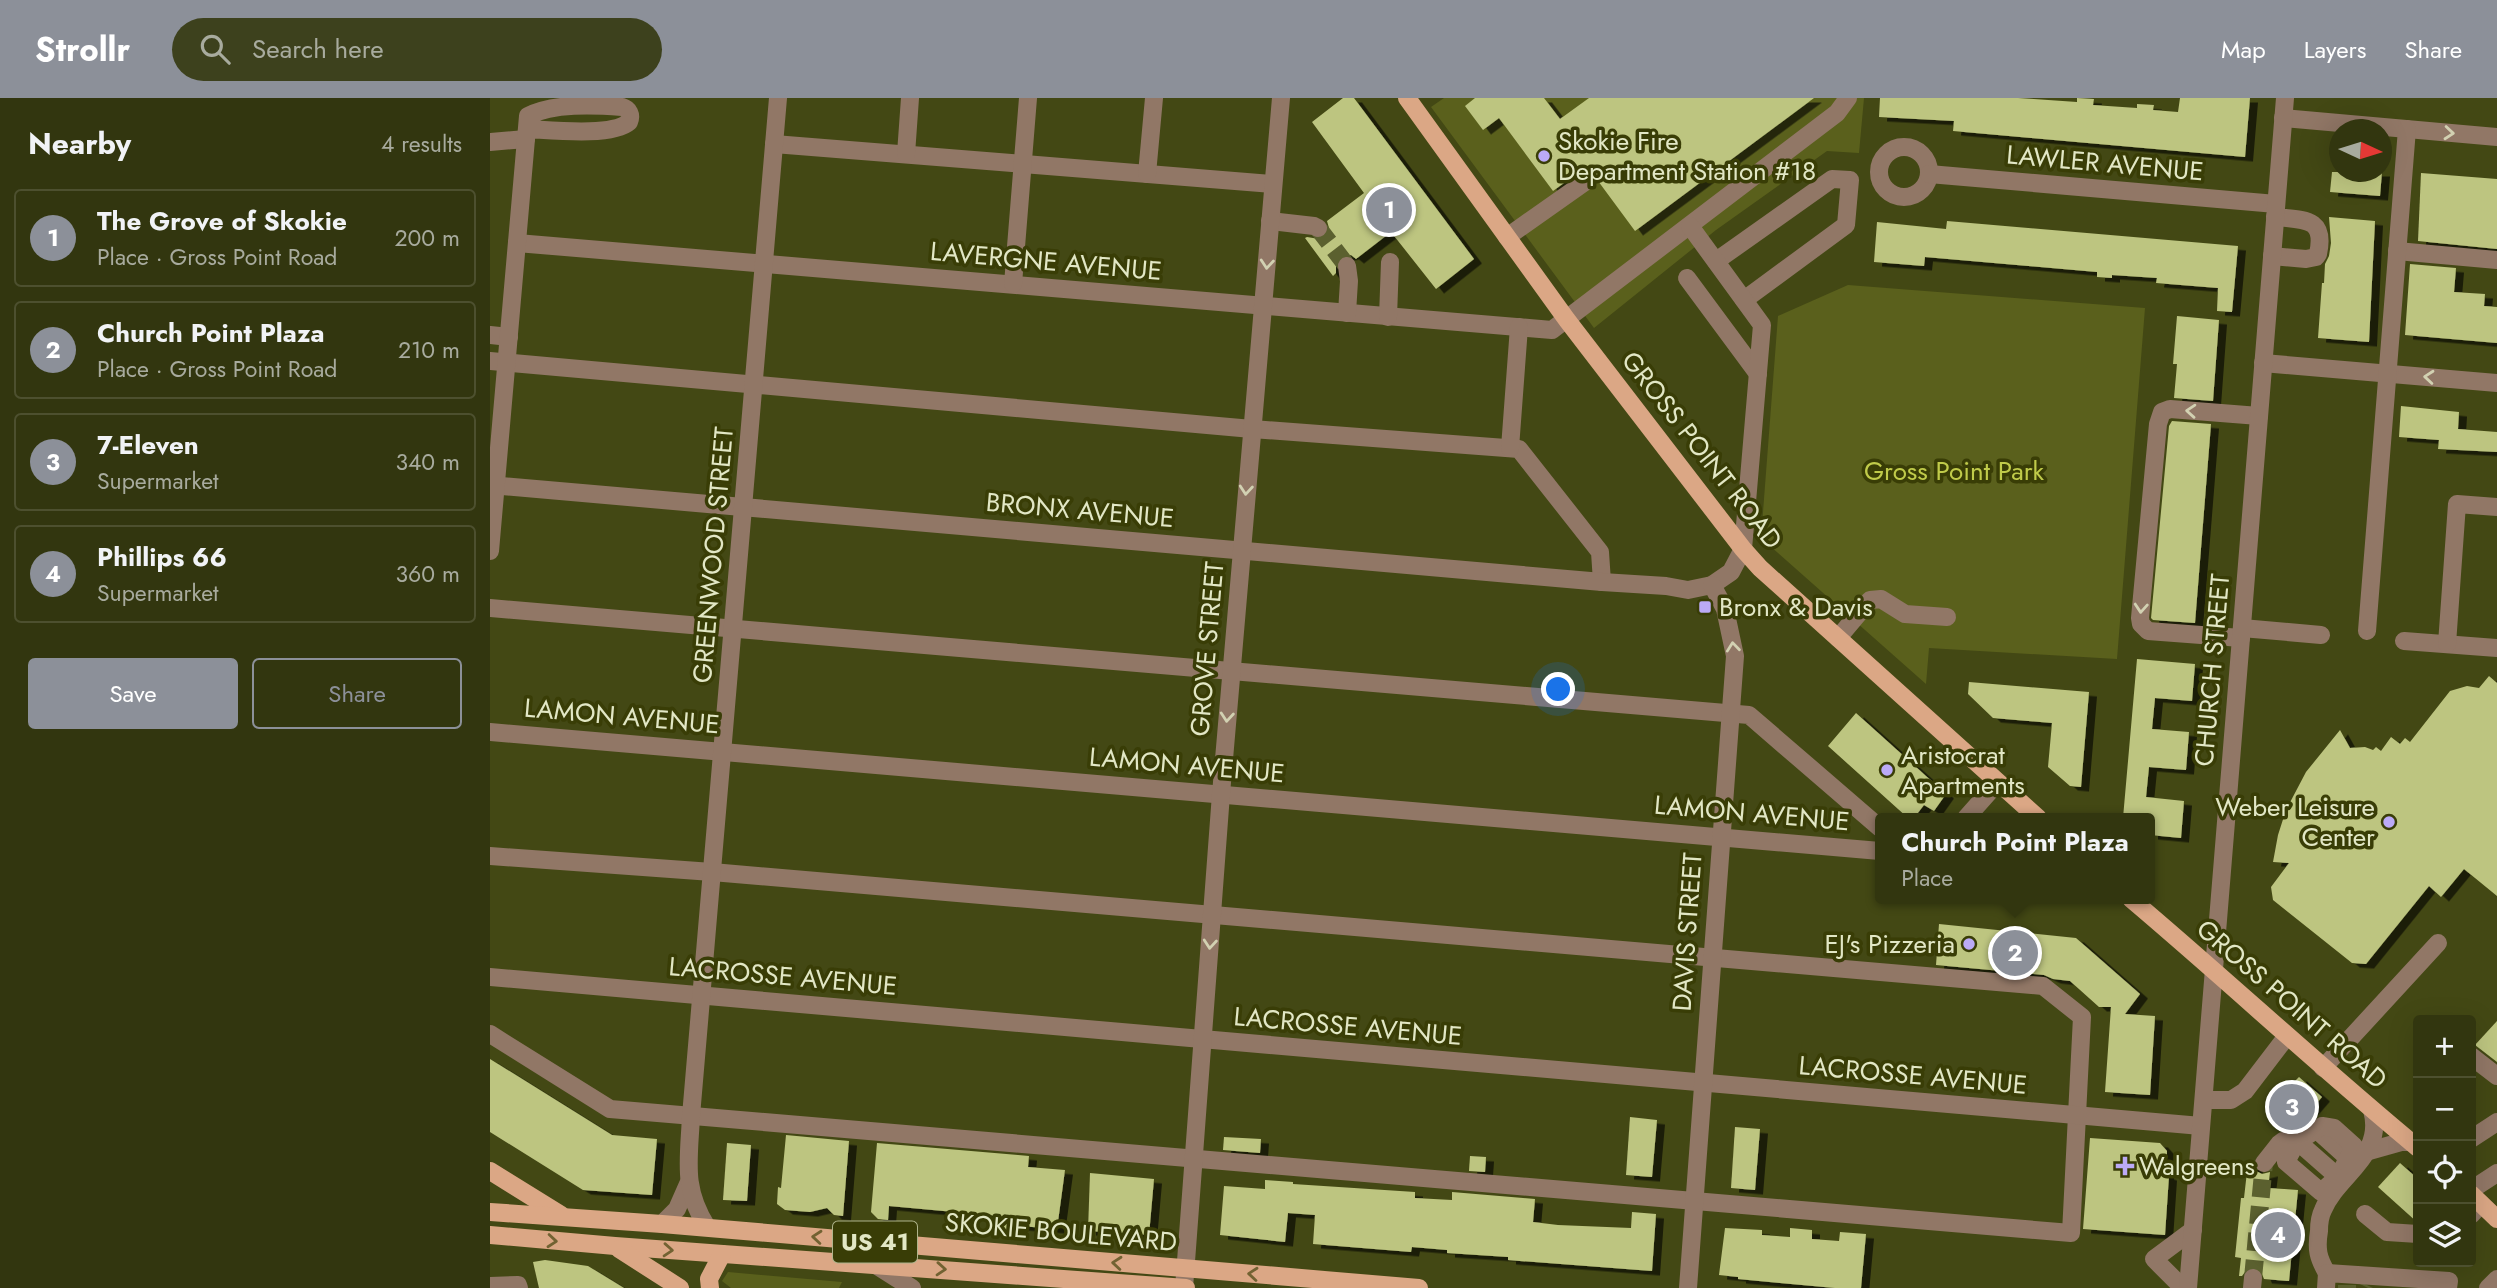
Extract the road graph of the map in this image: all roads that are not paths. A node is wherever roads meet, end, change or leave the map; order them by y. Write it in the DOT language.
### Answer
graph roads {
  1 [pos="778,98"];
  2 [pos="910,98"];
  3 [pos="1028,98"];
  4 [pos="1154,98"];
  5 [pos="1281,98"];
  6 [pos="1407,98"];
  7 [pos="1848,98"];
  8 [pos="2285,98"];
  9 [pos="2283,118"];
  10 [pos="2407,129"];
  11 [pos="2497,137"];
  12 [pos="490,142"];
  13 [pos="774,144"];
  14 [pos="906,154"];
  15 [pos="1023,164"];
  16 [pos="1147,174"];
  17 [pos="1929,174"];
  18 [pos="1585,182"];
  19 [pos="1273,184"];
  20 [pos="2276,211"];
  21 [pos="1270,221"];
  22 [pos="1690,226"];
  23 [pos="1318,228"];
  24 [pos="1507,237"];
  25 [pos="517,243"];
  26 [pos="2397,251"];
  27 [pos="2272,256"];
  28 [pos="2497,260"];
  29 [pos="1716,261"];
  30 [pos="1390,262"];
  31 [pos="764,264"];
  32 [pos="1346,266"];
  33 [pos="1687,278"];
  34 [pos="1013,285"];
  35 [pos="1744,300"];
  36 [pos="1263,306"];
  37 [pos="1346,313"];
  38 [pos="1388,317"];
  39 [pos="1567,320"];
  40 [pos="1520,327"];
  41 [pos="490,335"];
  42 [pos="509,337"];
  43 [pos="498,361"];
  44 [pos="2263,363"];
  45 [pos="1758,374"];
  46 [pos="2389,374"];
  47 [pos="2497,383"];
  48 [pos="753,386"];
  49 [pos="2259,416"];
  50 [pos="1252,429"];
  51 [pos="1510,448"];
  52 [pos="493,485"];
  53 [pos="743,507"];
  54 [pos="2497,507"];
  55 [pos="1742,549"];
  56 [pos="490,551"];
  57 [pos="1241,551"];
  58 [pos="1602,582"];
  59 [pos="1712,584"];
  60 [pos="1666,586"];
  61 [pos="490,608"];
  62 [pos="1947,617"];
  63 [pos="733,628"];
  64 [pos="2367,631"];
  65 [pos="2241,633"];
  66 [pos="2321,635"];
  67 [pos="1838,638"];
  68 [pos="2404,641"];
  69 [pos="2447,644"];
  70 [pos="2497,648"];
  71 [pos="1231,670"];
  72 [pos="1729,713"];
  73 [pos="490,732"];
  74 [pos="722,751"];
  75 [pos="1997,783"];
  76 [pos="1221,794"];
  77 [pos="1970,813"];
  78 [pos="2032,813"];
  79 [pos="1875,824"];
  80 [pos="1720,836"];
  81 [pos="1875,851"];
  82 [pos="490,856"];
  83 [pos="712,872"];
  84 [pos="2138,904"];
  85 [pos="1213,915"];
  86 [pos="2438,943"];
  87 [pos="1711,957"];
  88 [pos="2214,970"];
  89 [pos="490,977"];
  90 [pos="701,996"];
  91 [pos="490,1034"];
  92 [pos="2287,1036"];
  93 [pos="1203,1039"];
  94 [pos="2476,1060"];
  95 [pos="2323,1068"];
  96 [pos="2497,1076"];
  97 [pos="1702,1083"];
  98 [pos="2204,1100"];
  99 [pos="2372,1110"];
  100 [pos="2077,1115"];
  101 [pos="691,1116"];
  102 [pos="2497,1122"];
  103 [pos="2202,1126"];
  104 [pos="2476,1134"];
  105 [pos="2304,1140"];
  106 [pos="2413,1143"];
  107 [pos="2413,1145"];
  108 [pos="2369,1151"];
  109 [pos="1193,1158"];
  110 [pos="2264,1163"];
  111 [pos="490,1171"];
  112 [pos="2497,1173"];
  113 [pos="2340,1174"];
  114 [pos="688,1184"];
  115 [pos="2476,1198"];
  116 [pos="1694,1201"];
  117 [pos="2476,1203"];
  118 [pos="490,1212"];
  119 [pos="2365,1214"];
  120 [pos="565,1217"];
  121 [pos="2497,1219"];
  122 [pos="662,1224"];
  123 [pos="707,1227"];
  124 [pos="2193,1230"];
  125 [pos="2413,1234"];
  126 [pos="490,1235"];
  127 [pos="615,1246"];
  128 [pos="722,1254"];
  129 [pos="873,1264"];
  130 [pos="1185,1269"];
  131 [pos="2497,1279"];
  132 [pos="2327,1281"];
  133 [pos="666,1283"];
  134 [pos="2388,1283"];
  135 [pos="2409,1283"];
  136 [pos="2428,1284"];
  137 [pos="490,1286"];
  138 [pos="519,1288"];
  139 [pos="680,1288"];
  140 [pos="710,1288"];
  141 [pos="912,1288"];
  142 [pos="1184,1288"];
  143 [pos="1419,1288"];
  144 [pos="1688,1288"];
  145 [pos="2183,1288"];
  146 [pos="2188,1288"];
  147 [pos="2448,1288"];
  148 [pos="2488,1288"];
  1 -- 13 [label="street, GREENWOOD STREET"];
  2 -- 14 [label="street"];
  3 -- 15 [label="street"];
  4 -- 16 [label="street"];
  5 -- 19 [label="street, GROVE STREET"];
  6 -- 24 [label="main road, GROSS POINT ROAD"];
  7 -- 22 [label="street"];
  8 -- 9 [label="street, CHURCH STREET"];
  9 -- 10 [label="street"];
  9 -- 20 [label="street, CHURCH STREET"];
  10 -- 11 [label="street, one-way"];
  10 -- 26 [label="street"];
  12 -- 25 [label="street"];
  13 -- 14 [label="street"];
  13 -- 31 [label="street, GREENWOOD STREET"];
  14 -- 15 [label="street"];
  15 -- 16 [label="street"];
  15 -- 34 [label="street"];
  16 -- 19 [label="street"];
  17 -- 20 [label="street, LAWLER AVENUE"];
  18 -- 24 [label="street"];
  19 -- 21 [label="street, GROVE STREET"];
  20 -- 27 [label="street, CHURCH STREET"];
  20 -- 27 [label="street, LAWLER AVENUE"];
  21 -- 23 [label="street"];
  21 -- 36 [label="street, GROVE STREET, one-way"];
  22 -- 29 [label="street"];
  22 -- 39 [label="street"];
  24 -- 39 [label="main road, GROSS POINT ROAD"];
  25 -- 31 [label="street, LAVERGNE AVENUE"];
  25 -- 42 [label="street"];
  26 -- 28 [label="street"];
  26 -- 46 [label="street"];
  27 -- 44 [label="street, CHURCH STREET"];
  29 -- 35 [label="street"];
  29 -- 35 [label="street"];
  30 -- 38 [label="street"];
  31 -- 34 [label="street, LAVERGNE AVENUE"];
  31 -- 48 [label="street, GREENWOOD STREET"];
  32 -- 37 [label="street"];
  33 -- 45 [label="street"];
  34 -- 36 [label="street, LAVERGNE AVENUE"];
  35 -- 45 [label="street"];
  36 -- 37 [label="street, LAVERGNE AVENUE"];
  36 -- 50 [label="street, GROVE STREET"];
  37 -- 38 [label="street, LAVERGNE AVENUE"];
  38 -- 40 [label="street, LAVERGNE AVENUE"];
  39 -- 40 [label="street, LAVERGNE AVENUE"];
  39 -- 55 [label="main road, GROSS POINT ROAD"];
  40 -- 51 [label="street"];
  41 -- 42 [label="street"];
  42 -- 43 [label="street"];
  43 -- 48 [label="street"];
  43 -- 52 [label="street"];
  44 -- 46 [label="street"];
  44 -- 49 [label="street, CHURCH STREET"];
  45 -- 55 [label="street"];
  47 -- 46 [label="street, one-way"];
  46 -- 64 [label="street"];
  48 -- 50 [label="street"];
  48 -- 53 [label="street, GREENWOOD STREET"];
  49 -- 65 [label="street, CHURCH STREET"];
  49 -- 65 [label="street, one-way"];
  50 -- 51 [label="street"];
  50 -- 57 [label="street, GROVE STREET, one-way"];
  51 -- 58 [label="street"];
  52 -- 53 [label="street, BRONX AVENUE"];
  52 -- 56 [label="street"];
  53 -- 57 [label="street, BRONX AVENUE"];
  53 -- 63 [label="street, GREENWOOD STREET"];
  54 -- 69 [label="street"];
  55 -- 59 [label="street"];
  55 -- 60 [label="street, BRONX AVENUE"];
  55 -- 67 [label="main road, GROSS POINT ROAD"];
  57 -- 58 [label="street, BRONX AVENUE"];
  57 -- 71 [label="street, GROVE STREET"];
  58 -- 60 [label="street, BRONX AVENUE"];
  59 -- 60 [label="street, BRONX AVENUE"];
  72 -- 59 [label="street, DAVIS STREET, one-way"];
  61 -- 63 [label="street"];
  62 -- 67 [label="street"];
  63 -- 71 [label="street"];
  63 -- 74 [label="street, GREENWOOD STREET"];
  65 -- 66 [label="street"];
  65 -- 88 [label="street, CHURCH STREET"];
  67 -- 75 [label="main road, GROSS POINT ROAD"];
  68 -- 69 [label="street"];
  69 -- 70 [label="street"];
  71 -- 72 [label="street"];
  71 -- 76 [label="street, GROVE STREET, one-way"];
  72 -- 79 [label="street"];
  72 -- 80 [label="street, DAVIS STREET"];
  73 -- 74 [label="street, LAMON AVENUE"];
  74 -- 76 [label="street, LAMON AVENUE"];
  74 -- 83 [label="street, GREENWOOD STREET"];
  75 -- 77 [label="street"];
  75 -- 78 [label="main road, GROSS POINT ROAD"];
  76 -- 80 [label="street, LAMON AVENUE"];
  76 -- 85 [label="street, GROVE STREET"];
  80 -- 81 [label="street, LAMON AVENUE"];
  80 -- 87 [label="street, DAVIS STREET"];
  82 -- 83 [label="street"];
  83 -- 85 [label="street"];
  83 -- 90 [label="street, GREENWOOD STREET"];
  84 -- 88 [label="main road, GROSS POINT ROAD"];
  85 -- 87 [label="street"];
  85 -- 93 [label="street, GROVE STREET, one-way"];
  86 -- 95 [label="street"];
  87 -- 97 [label="street, DAVIS STREET"];
  87 -- 100 [label="street"];
  88 -- 92 [label="main road, GROSS POINT ROAD"];
  88 -- 98 [label="street, CHURCH STREET"];
  89 -- 90 [label="street, LACROSSE AVENUE"];
  90 -- 93 [label="street, LACROSSE AVENUE"];
  90 -- 101 [label="street, GREENWOOD STREET"];
  91 -- 101 [label="street"];
  92 -- 95 [label="main road, GROSS POINT ROAD"];
  92 -- 98 [label="street"];
  93 -- 97 [label="street, LACROSSE AVENUE"];
  93 -- 109 [label="street, GROVE STREET"];
  94 -- 96 [label="street"];
  95 -- 99 [label="main road, GROSS POINT ROAD"];
  97 -- 100 [label="street, LACROSSE AVENUE"];
  97 -- 116 [label="street, DAVIS STREET"];
  98 -- 103 [label="street, CHURCH STREET"];
  99 -- 106 [label="main road, GROSS POINT ROAD"];
  99 -- 108 [label="street"];
  100 -- 103 [label="street, LACROSSE AVENUE"];
  100 -- 116 [label="street"];
  101 -- 109 [label="street"];
  101 -- 114 [label="street, GREENWOOD STREET"];
  102 -- 104 [label="street"];
  103 -- 124 [label="street, CHURCH STREET"];
  105 -- 110 [label="street"];
  105 -- 113 [label="street"];
  105 -- 113 [label="street"];
  107 -- 108 [label="street"];
  108 -- 113 [label="street"];
  109 -- 116 [label="street"];
  109 -- 130 [label="street, GROVE STREET"];
  111 -- 120 [label="main road"];
  112 -- 115 [label="street"];
  113 -- 132 [label="street"];
  114 -- 122 [label="street, GREENWOOD STREET"];
  114 -- 123 [label="street, GREENWOOD STREET"];
  116 -- 144 [label="street, DAVIS STREET"];
  117 -- 121 [label="main road"];
  118 -- 120 [label="main road, SKOKIE BOULEVARD / US 41"];
  119 -- 125 [label="street"];
  120 -- 122 [label="main road, SKOKIE BOULEVARD / US 41"];
  120 -- 127 [label="main road"];
  122 -- 123 [label="main road, SKOKIE BOULEVARD / US 41"];
  130 -- 123 [label="main road, SKOKIE BOULEVARD / US 41, one-way"];
  124 -- 145 [label="street"];
  124 -- 146 [label="street, CHURCH STREET"];
  126 -- 127 [label="main road, SKOKIE BOULEVARD / US 41, one-way"];
  127 -- 128 [label="main road, SKOKIE BOULEVARD / US 41, one-way"];
  127 -- 133 [label="main road"];
  128 -- 129 [label="main road, SKOKIE BOULEVARD / US 41"];
  128 -- 140 [label="main road"];
  129 -- 141 [label="street"];
  129 -- 142 [label="main road, SKOKIE BOULEVARD / US 41, one-way"];
  130 -- 142 [label="street, GROVE STREET"];
  143 -- 130 [label="main road, SKOKIE BOULEVARD / US 41, one-way"];
  131 -- 148 [label="street"];
  132 -- 134 [label="street"];
  133 -- 139 [label="main road"];
  134 -- 135 [label="street"];
  135 -- 136 [label="street"];
  136 -- 147 [label="street"];
  137 -- 138 [label="street"];
}
